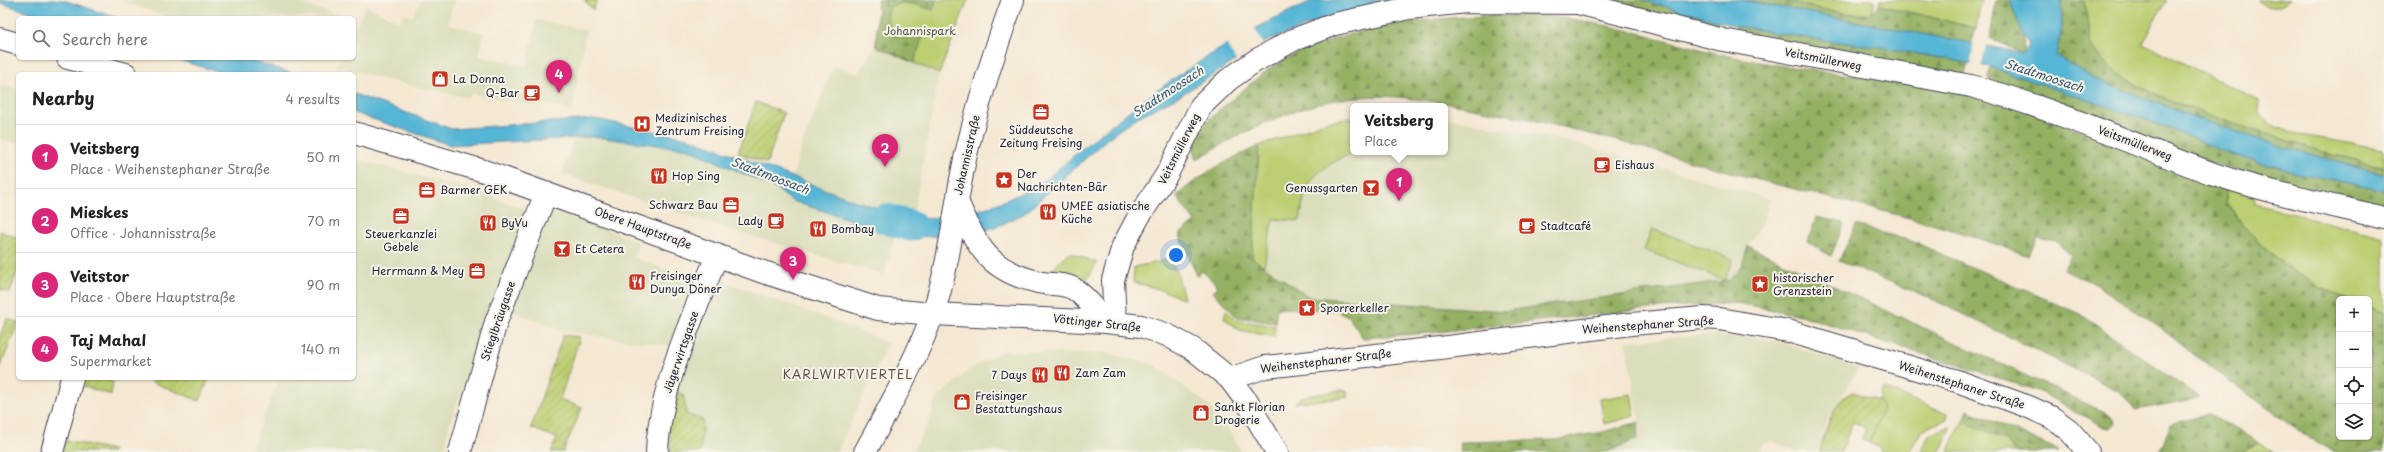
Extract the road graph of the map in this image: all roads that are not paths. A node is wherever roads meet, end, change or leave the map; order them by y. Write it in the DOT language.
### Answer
graph roads {
  1 [pos="1013,0"];
  2 [pos="0,39"];
  3 [pos="16,43"];
  4 [pos="75,60"];
  5 [pos="119,72"];
  6 [pos="356,134"];
  7 [pos="546,193"];
  8 [pos="957,201"];
  9 [pos="2384,218"];
  10 [pos="717,255"];
  11 [pos="933,314"];
  12 [pos="1110,322"];
  13 [pos="1230,379"];
  14 [pos="71,380"];
  15 [pos="52,452"];
  16 [pos="460,452"];
  17 [pos="657,452"];
  18 [pos="865,452"];
  19 [pos="1277,452"];
  20 [pos="2088,452"];
  1 -- 8 [label="street, Johannisstraße"];
  2 -- 3 [label="street"];
  4 -- 5 [label="street"];
  6 -- 7 [label="street, Obere Hauptstraße"];
  7 -- 10 [label="street, Obere Hauptstraße"];
  7 -- 16 [label="street, Stieglbräugasse"];
  8 -- 11 [label="street, Johannisstraße"];
  8 -- 12 [label="street"];
  9 -- 12 [label="street, Veitsmüllerweg"];
  10 -- 11 [label="street, Obere Hauptstraße"];
  10 -- 17 [label="street, Jägerwirtsgasse"];
  11 -- 12 [label="street, Vöttinger Straße"];
  11 -- 18 [label="street, Johannisstraße"];
  12 -- 13 [label="street, Vöttinger Straße"];
  13 -- 19 [label="street, Vöttinger Straße"];
  13 -- 20 [label="street, Weihenstephaner Straße"];
  14 -- 15 [label="street"];
}
